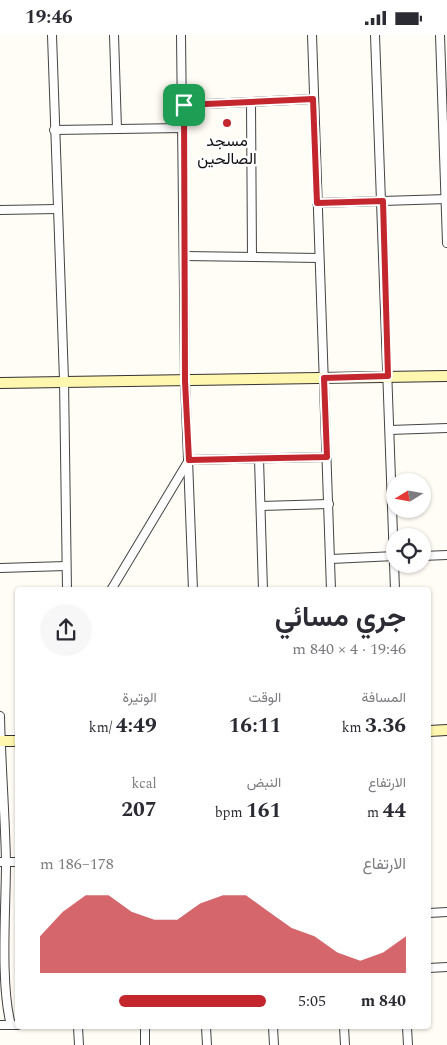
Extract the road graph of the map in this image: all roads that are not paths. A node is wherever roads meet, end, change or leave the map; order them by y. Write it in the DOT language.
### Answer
graph roads {
  1 [pos="52,35"];
  2 [pos="114,35"];
  3 [pos="181,35"];
  4 [pos="312,35"];
  5 [pos="375,35"];
  6 [pos="440,35"];
  7 [pos="313,99"];
  8 [pos="251,102"];
  9 [pos="184,105"];
  10 [pos="117,129"];
  11 [pos="183,129"];
  12 [pos="54,130"];
  13 [pos="446,199"];
  14 [pos="383,201"];
  15 [pos="317,203"];
  16 [pos="57,209"];
  17 [pos="0,210"];
  18 [pos="447,243"];
  19 [pos="184,256"];
  20 [pos="252,257"];
  21 [pos="320,258"];
  22 [pos="447,375"];
  23 [pos="388,376"];
  24 [pos="324,378"];
  25 [pos="64,381"];
  26 [pos="185,381"];
  27 [pos="0,383"];
  28 [pos="447,428"];
  29 [pos="390,430"];
  30 [pos="327,457"];
  31 [pos="259,459"];
  32 [pos="189,460"];
  33 [pos="329,504"];
  34 [pos="261,506"];
  35 [pos="394,528"];
  36 [pos="447,555"];
  37 [pos="431,556"];
  38 [pos="386,557"];
  39 [pos="331,559"];
  40 [pos="66,566"];
  41 [pos="0,568"];
  42 [pos="395,573"];
  43 [pos="67,587"];
  44 [pos="113,587"];
  45 [pos="193,587"];
  46 [pos="263,587"];
  47 [pos="331,587"];
  48 [pos="394,587"];
  49 [pos="0,716"];
  50 [pos="431,731"];
  51 [pos="447,731"];
  52 [pos="0,741"];
  53 [pos="15,741"];
  54 [pos="3,862"];
  55 [pos="447,912"];
  56 [pos="431,913"];
  57 [pos="431,967"];
  58 [pos="447,967"];
  59 [pos="0,1025"];
  60 [pos="14,1025"];
  61 [pos="78,1029"];
  62 [pos="145,1029"];
  63 [pos="206,1029"];
  64 [pos="273,1029"];
  65 [pos="344,1029"];
  66 [pos="407,1029"];
  67 [pos="79,1045"];
  68 [pos="145,1045"];
  69 [pos="207,1045"];
  70 [pos="274,1045"];
  71 [pos="344,1045"];
  72 [pos="408,1045"];
  1 -- 12 [label="street"];
  2 -- 10 [label="street"];
  3 -- 9 [label="street"];
  4 -- 7 [label="street"];
  5 -- 14 [label="street"];
  6 -- 13 [label="street"];
  7 -- 8 [label="street"];
  7 -- 15 [label="street"];
  8 -- 9 [label="street"];
  8 -- 20 [label="street"];
  9 -- 11 [label="street"];
  10 -- 11 [label="street"];
  10 -- 12 [label="street"];
  11 -- 19 [label="street"];
  12 -- 16 [label="street"];
  13 -- 14 [label="street"];
  13 -- 18 [label="street"];
  14 -- 15 [label="street"];
  14 -- 23 [label="street"];
  15 -- 21 [label="street"];
  16 -- 17 [label="street"];
  16 -- 25 [label="street"];
  19 -- 20 [label="street"];
  19 -- 26 [label="street"];
  20 -- 21 [label="street"];
  21 -- 24 [label="street"];
  22 -- 23 [label="street"];
  23 -- 24 [label="street"];
  23 -- 29 [label="street"];
  24 -- 26 [label="street"];
  24 -- 30 [label="street"];
  25 -- 26 [label="street"];
  25 -- 27 [label="street"];
  25 -- 40 [label="street"];
  26 -- 32 [label="street"];
  28 -- 29 [label="street"];
  29 -- 35 [label="street"];
  30 -- 31 [label="street"];
  30 -- 33 [label="street"];
  31 -- 32 [label="street"];
  31 -- 34 [label="street"];
  32 -- 44 [label="street"];
  32 -- 45 [label="street"];
  33 -- 34 [label="street"];
  33 -- 39 [label="street"];
  34 -- 46 [label="street"];
  36 -- 37 [label="street"];
  38 -- 39 [label="street"];
  39 -- 47 [label="street"];
  40 -- 41 [label="street"];
  40 -- 43 [label="street"];
  42 -- 48 [label="street"];
  49 -- 52 [label="street"];
  50 -- 51 [label="street"];
  52 -- 53 [label="street"];
  52 -- 54 [label="street"];
  54 -- 60 [label="street"];
  55 -- 56 [label="street"];
  57 -- 58 [label="street"];
  59 -- 60 [label="street"];
  61 -- 67 [label="street"];
  62 -- 68 [label="street"];
  63 -- 69 [label="street"];
  64 -- 70 [label="street"];
  65 -- 71 [label="street"];
  66 -- 72 [label="street"];
}
